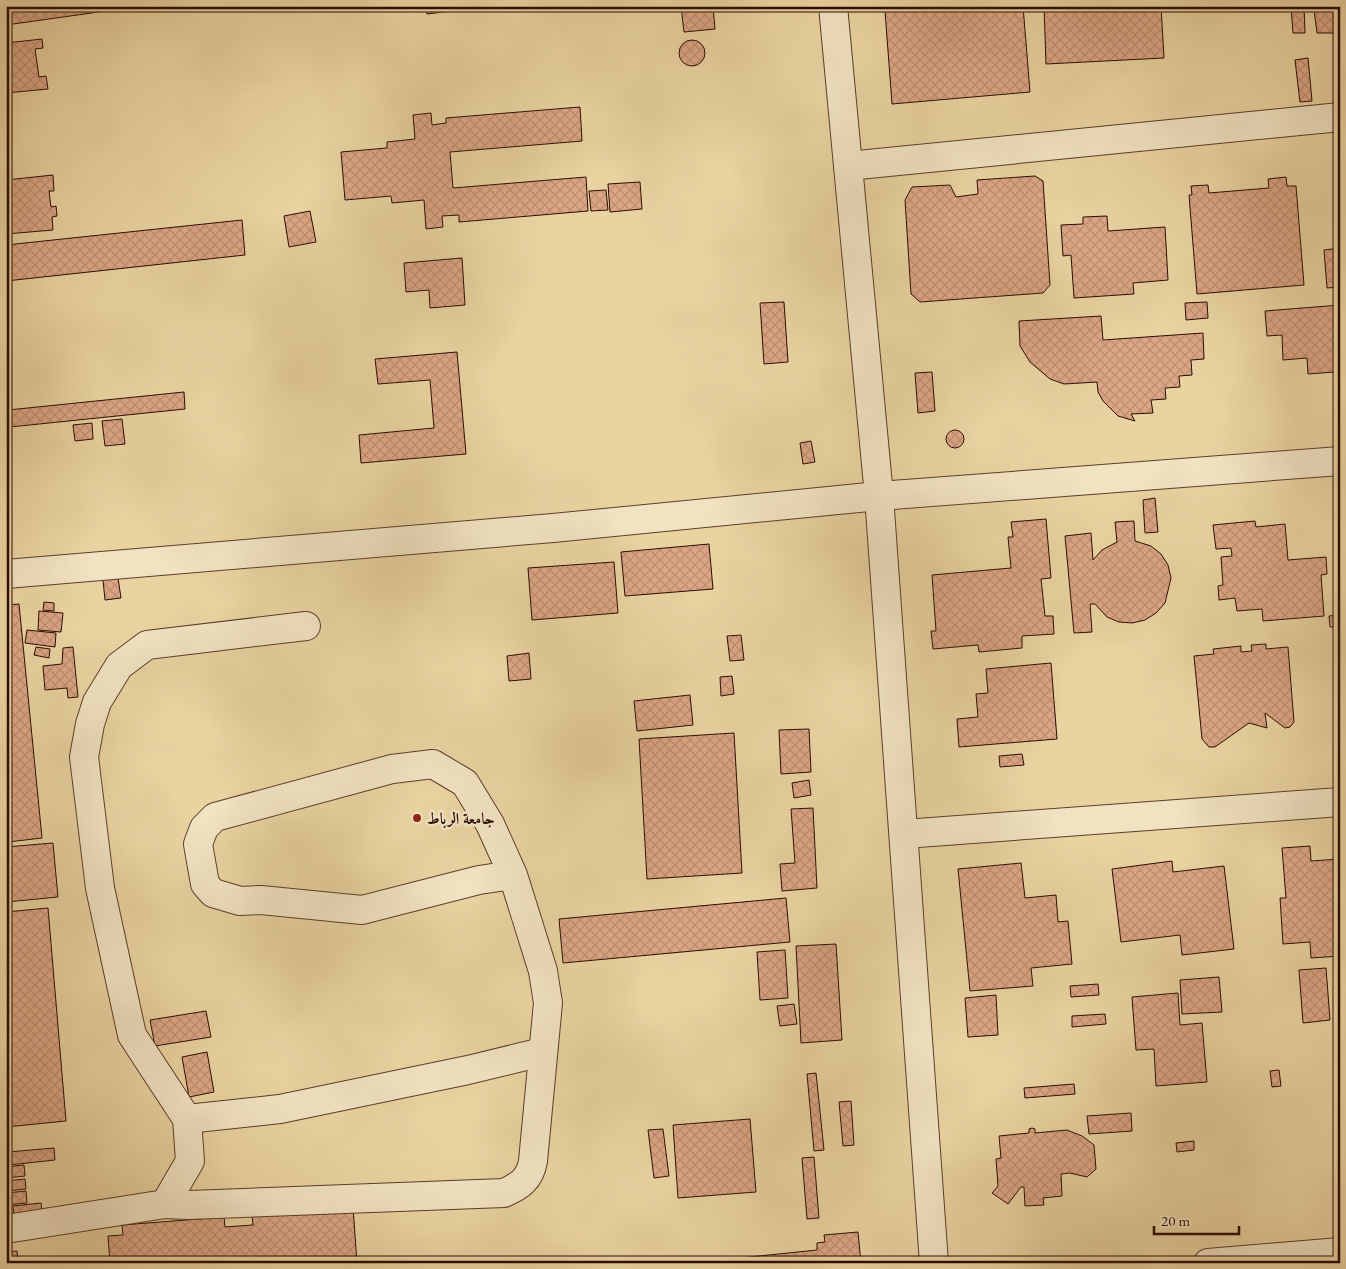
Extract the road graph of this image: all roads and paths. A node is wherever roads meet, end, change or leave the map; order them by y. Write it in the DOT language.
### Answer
graph roads {
  1 [pos="832,6"];
  2 [pos="1340,116"];
  3 [pos="848,166"];
  4 [pos="1340,461"];
  5 [pos="879,496"];
  6 [pos="6,574"];
  7 [pos="306,626"];
  8 [pos="1340,802"];
  9 [pos="904,834"];
  10 [pos="513,875"];
  11 [pos="542,1052"];
  12 [pos="187,1119"];
  13 [pos="165,1204"];
  14 [pos="6,1229"];
  15 [pos="1340,1252"];
  16 [pos="934,1263"];
  17 [pos="1208,1263"];
  1 -- 3 [label="street"];
  2 -- 3 [label="street"];
  3 -- 5 [label="street"];
  4 -- 5 [label="street"];
  5 -- 6 [label="street"];
  5 -- 9 [label="street"];
  7 -- 12 [label="street"];
  8 -- 9 [label="street"];
  9 -- 16 [label="street"];
  10 -- 10 [label="street"];
  10 -- 11 [label="street"];
  11 -- 12 [label="street"];
  11 -- 13 [label="street"];
  12 -- 13 [label="street"];
  13 -- 14 [label="street"];
  15 -- 17 [label="street"];
}
